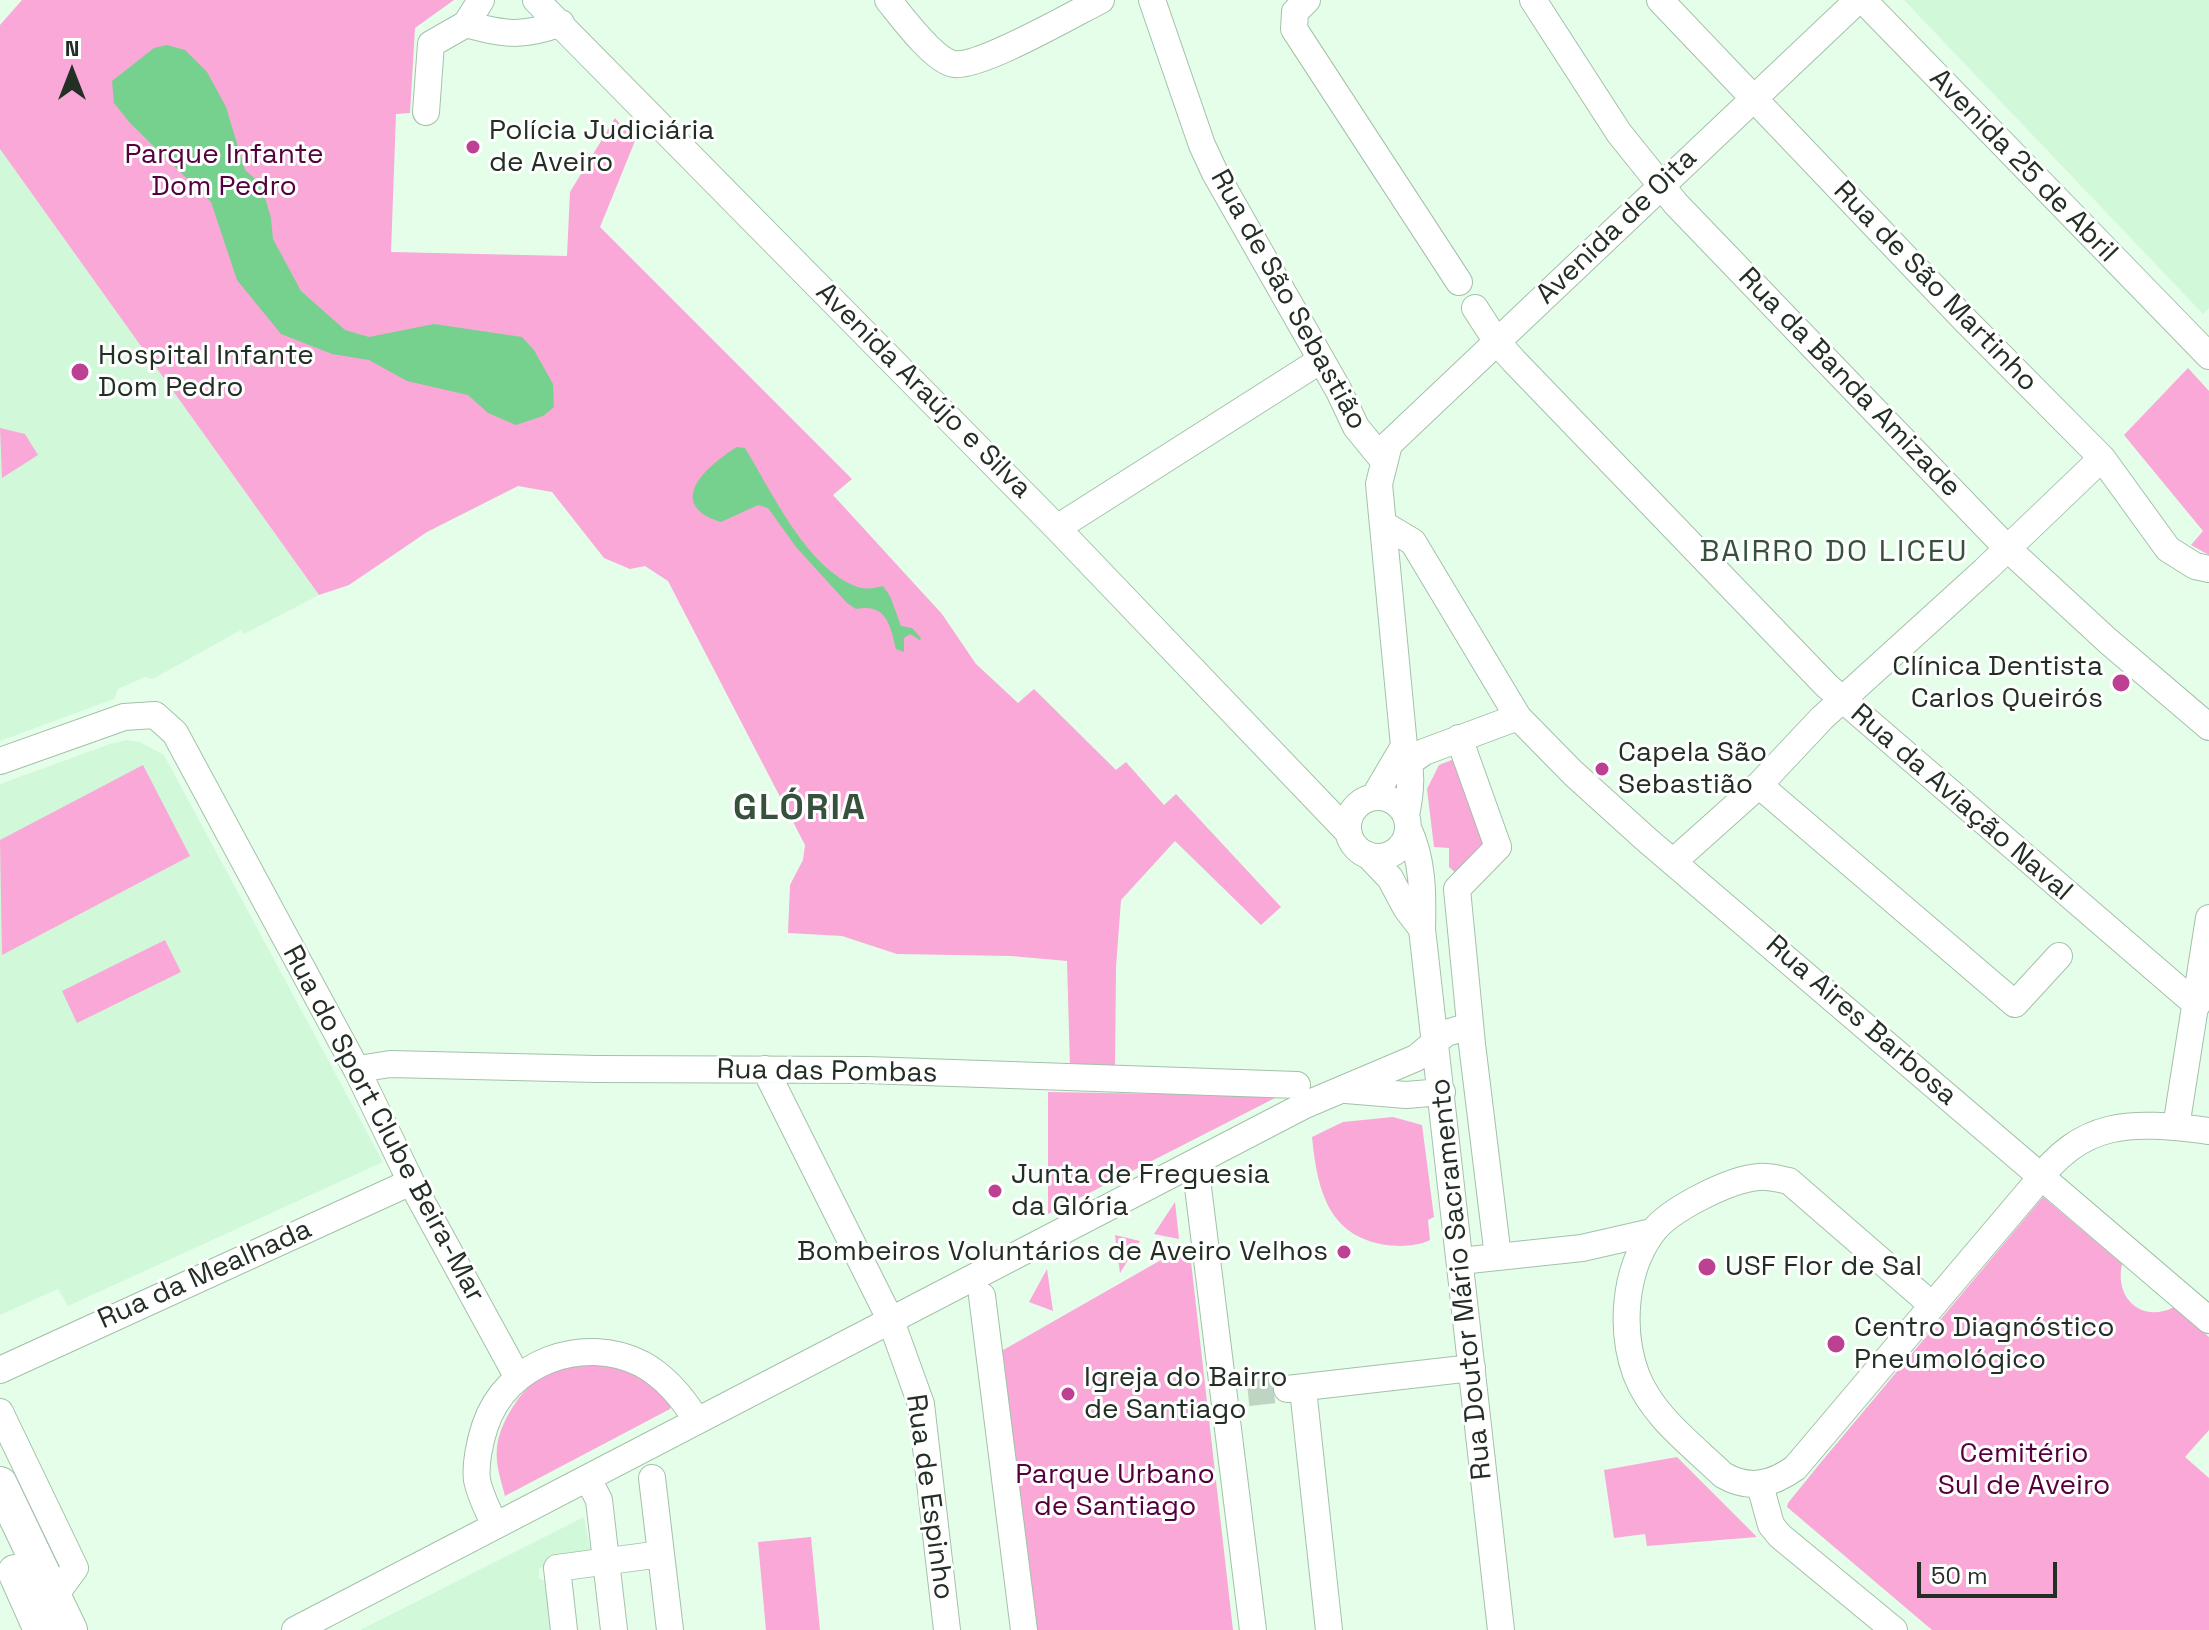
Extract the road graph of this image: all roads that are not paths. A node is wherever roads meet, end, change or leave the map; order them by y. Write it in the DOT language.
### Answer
graph roads {
  1 [pos="481,0"];
  2 [pos="536,0"];
  3 [pos="888,0"];
  4 [pos="1101,0"];
  5 [pos="1152,0"];
  6 [pos="1307,0"];
  7 [pos="1533,0"];
  8 [pos="1660,0"];
  9 [pos="1860,0"];
  10 [pos="561,23"];
  11 [pos="466,24"];
  12 [pos="1752,98"];
  13 [pos="426,112"];
  14 [pos="1661,186"];
  15 [pos="1459,282"];
  16 [pos="1475,308"];
  17 [pos="2184,332"];
  18 [pos="1497,342"];
  19 [pos="2209,356"];
  20 [pos="1321,360"];
  21 [pos="2209,365"];
  22 [pos="2102,458"];
  23 [pos="1383,460"];
  24 [pos="1383,524"];
  25 [pos="1057,528"];
  26 [pos="2007,548"];
  27 [pos="2209,569"];
  28 [pos="1429,572"];
  29 [pos="1388,584"];
  30 [pos="1843,700"];
  31 [pos="1518,717"];
  32 [pos="2209,727"];
  33 [pos="1459,738"];
  34 [pos="1407,754"];
  35 [pos="0,761"];
  36 [pos="1759,785"];
  37 [pos="1306,786"];
  38 [pos="1368,799"];
  39 [pos="1407,821"];
  40 [pos="1348,832"];
  41 [pos="1368,855"];
  42 [pos="1674,861"];
  43 [pos="2209,918"];
  44 [pos="1422,929"];
  45 [pos="2059,956"];
  46 [pos="2197,1005"];
  47 [pos="1470,1026"];
  48 [pos="1436,1040"];
  49 [pos="765,1069"];
  50 [pos="358,1072"];
  51 [pos="1297,1085"];
  52 [pos="1345,1090"];
  53 [pos="1442,1092"];
  54 [pos="2176,1127"];
  55 [pos="2209,1131"];
  56 [pos="1195,1163"];
  57 [pos="2041,1176"];
  58 [pos="411,1182"];
  59 [pos="1652,1232"];
  60 [pos="1582,1248"];
  61 [pos="1498,1257"];
  62 [pos="1460,1261"];
  63 [pos="1629,1287"];
  64 [pos="982,1296"];
  65 [pos="1932,1305"];
  66 [pos="2209,1320"];
  67 [pos="891,1321"];
  68 [pos="1472,1368"];
  69 [pos="0,1370"];
  70 [pos="517,1376"];
  71 [pos="0,1412"];
  72 [pos="697,1421"];
  73 [pos="652,1478"];
  74 [pos="588,1479"];
  75 [pos="0,1484"];
  76 [pos="1760,1485"];
  77 [pos="495,1526"];
  78 [pos="0,1539"];
  79 [pos="661,1554"];
  80 [pos="607,1560"];
  81 [pos="53,1598"];
  82 [pos="41,1630"];
  83 [pos="70,1630"];
  84 [pos="295,1630"];
  85 [pos="564,1630"];
  86 [pos="614,1630"];
  87 [pos="670,1630"];
  88 [pos="947,1630"];
  89 [pos="1024,1630"];
  90 [pos="1253,1630"];
  91 [pos="1329,1630"];
  92 [pos="1501,1630"];
  93 [pos="1894,1630"];
  1 -- 11 [label="street"];
  2 -- 10 [label="street, Avenida Araújo e Silva"];
  3 -- 4 [label="street"];
  5 -- 20 [label="street, Rua de São Sebastião"];
  6 -- 15 [label="street"];
  7 -- 14 [label="street, Rua da Banda Amizade"];
  8 -- 12 [label="street, Rua de São Martinho"];
  9 -- 12 [label="street, Avenida de Oita"];
  9 -- 17 [label="street, Avenida 25 de Abril"];
  10 -- 11 [label="street"];
  10 -- 25 [label="street, Avenida Araújo e Silva"];
  11 -- 13 [label="street"];
  12 -- 14 [label="street, Avenida de Oita"];
  12 -- 22 [label="street, Rua de São Martinho"];
  14 -- 18 [label="street, Avenida de Oita"];
  14 -- 26 [label="street, Rua da Banda Amizade"];
  16 -- 18 [label="street, Rua da Aviação Naval"];
  17 -- 19 [label="street, Avenida 25 de Abril"];
  17 -- 21 [label="street, Avenida 25 de Abril"];
  18 -- 23 [label="street, Avenida de Oita"];
  18 -- 30 [label="street, Rua da Aviação Naval"];
  20 -- 23 [label="street, Rua de São Sebastião"];
  20 -- 25 [label="street"];
  22 -- 26 [label="street"];
  22 -- 27 [label="street, Rua de São Martinho"];
  23 -- 24 [label="street, Rua de São Sebastião"];
  24 -- 28 [label="street, Rua Aires Barbosa"];
  24 -- 29 [label="street, Rua de São Sebastião"];
  25 -- 37 [label="street, Avenida Araújo e Silva"];
  26 -- 30 [label="street"];
  26 -- 32 [label="street, Rua da Banda Amizade"];
  28 -- 29 [label="street"];
  28 -- 31 [label="street, Rua Aires Barbosa"];
  29 -- 34 [label="street, Rua de São Sebastião"];
  30 -- 36 [label="street"];
  30 -- 46 [label="street, Rua da Aviação Naval"];
  31 -- 33 [label="street"];
  31 -- 42 [label="street, Rua Aires Barbosa"];
  33 -- 34 [label="street"];
  33 -- 47 [label="street"];
  34 -- 38 [label="street"];
  34 -- 39 [label="street, Rua de São Sebastião"];
  35 -- 50 [label="street, Rua do Sport Clube Beira-Mar"];
  36 -- 42 [label="street"];
  36 -- 45 [label="street"];
  37 -- 38 [label="street"];
  37 -- 40 [label="street, Avenida Araújo e Silva"];
  38 -- 39 [label="street"];
  38 -- 40 [label="street"];
  39 -- 41 [label="street"];
  39 -- 44 [label="street, Rua Doutor Mário Sacramento"];
  40 -- 41 [label="street"];
  41 -- 44 [label="street, Rua Doutor Mário Sacramento"];
  42 -- 57 [label="street, Rua Aires Barbosa"];
  43 -- 46 [label="street"];
  44 -- 48 [label="street, Rua Doutor Mário Sacramento"];
  46 -- 54 [label="street"];
  47 -- 48 [label="street"];
  47 -- 61 [label="street"];
  48 -- 52 [label="street"];
  48 -- 53 [label="street, Rua Doutor Mário Sacramento"];
  49 -- 50 [label="street, Rua das Pombas"];
  49 -- 51 [label="street, Rua das Pombas"];
  49 -- 67 [label="street, Rua de Espinho"];
  50 -- 58 [label="street, Rua do Sport Clube Beira-Mar"];
  52 -- 53 [label="street"];
  52 -- 56 [label="street"];
  53 -- 62 [label="street, Rua Doutor Mário Sacramento"];
  54 -- 55 [label="street"];
  54 -- 57 [label="street"];
  56 -- 67 [label="street"];
  56 -- 90 [label="street"];
  57 -- 65 [label="street"];
  57 -- 66 [label="street, Rua Aires Barbosa"];
  58 -- 69 [label="street, Rua da Mealhada"];
  58 -- 70 [label="street, Rua do Sport Clube Beira-Mar"];
  59 -- 60 [label="street"];
  59 -- 63 [label="street"];
  59 -- 65 [label="street"];
  60 -- 61 [label="street"];
  60 -- 63 [label="street"];
  61 -- 62 [label="street"];
  62 -- 68 [label="street, Rua Doutor Mário Sacramento"];
  63 -- 76 [label="street"];
  64 -- 89 [label="street"];
  65 -- 76 [label="street"];
  67 -- 72 [label="street"];
  67 -- 88 [label="street, Rua de Espinho"];
  68 -- 91 [label="street"];
  68 -- 92 [label="street, Rua Doutor Mário Sacramento"];
  70 -- 72 [label="street"];
  70 -- 77 [label="street"];
  71 -- 81 [label="street"];
  72 -- 74 [label="street"];
  73 -- 79 [label="street"];
  74 -- 77 [label="street"];
  74 -- 80 [label="street"];
  75 -- 81 [label="main road"];
  76 -- 93 [label="street"];
  77 -- 84 [label="street"];
  78 -- 82 [label="main road"];
  79 -- 80 [label="street"];
  79 -- 87 [label="street"];
  80 -- 85 [label="street"];
  80 -- 86 [label="street"];
  81 -- 83 [label="main road"];
}
